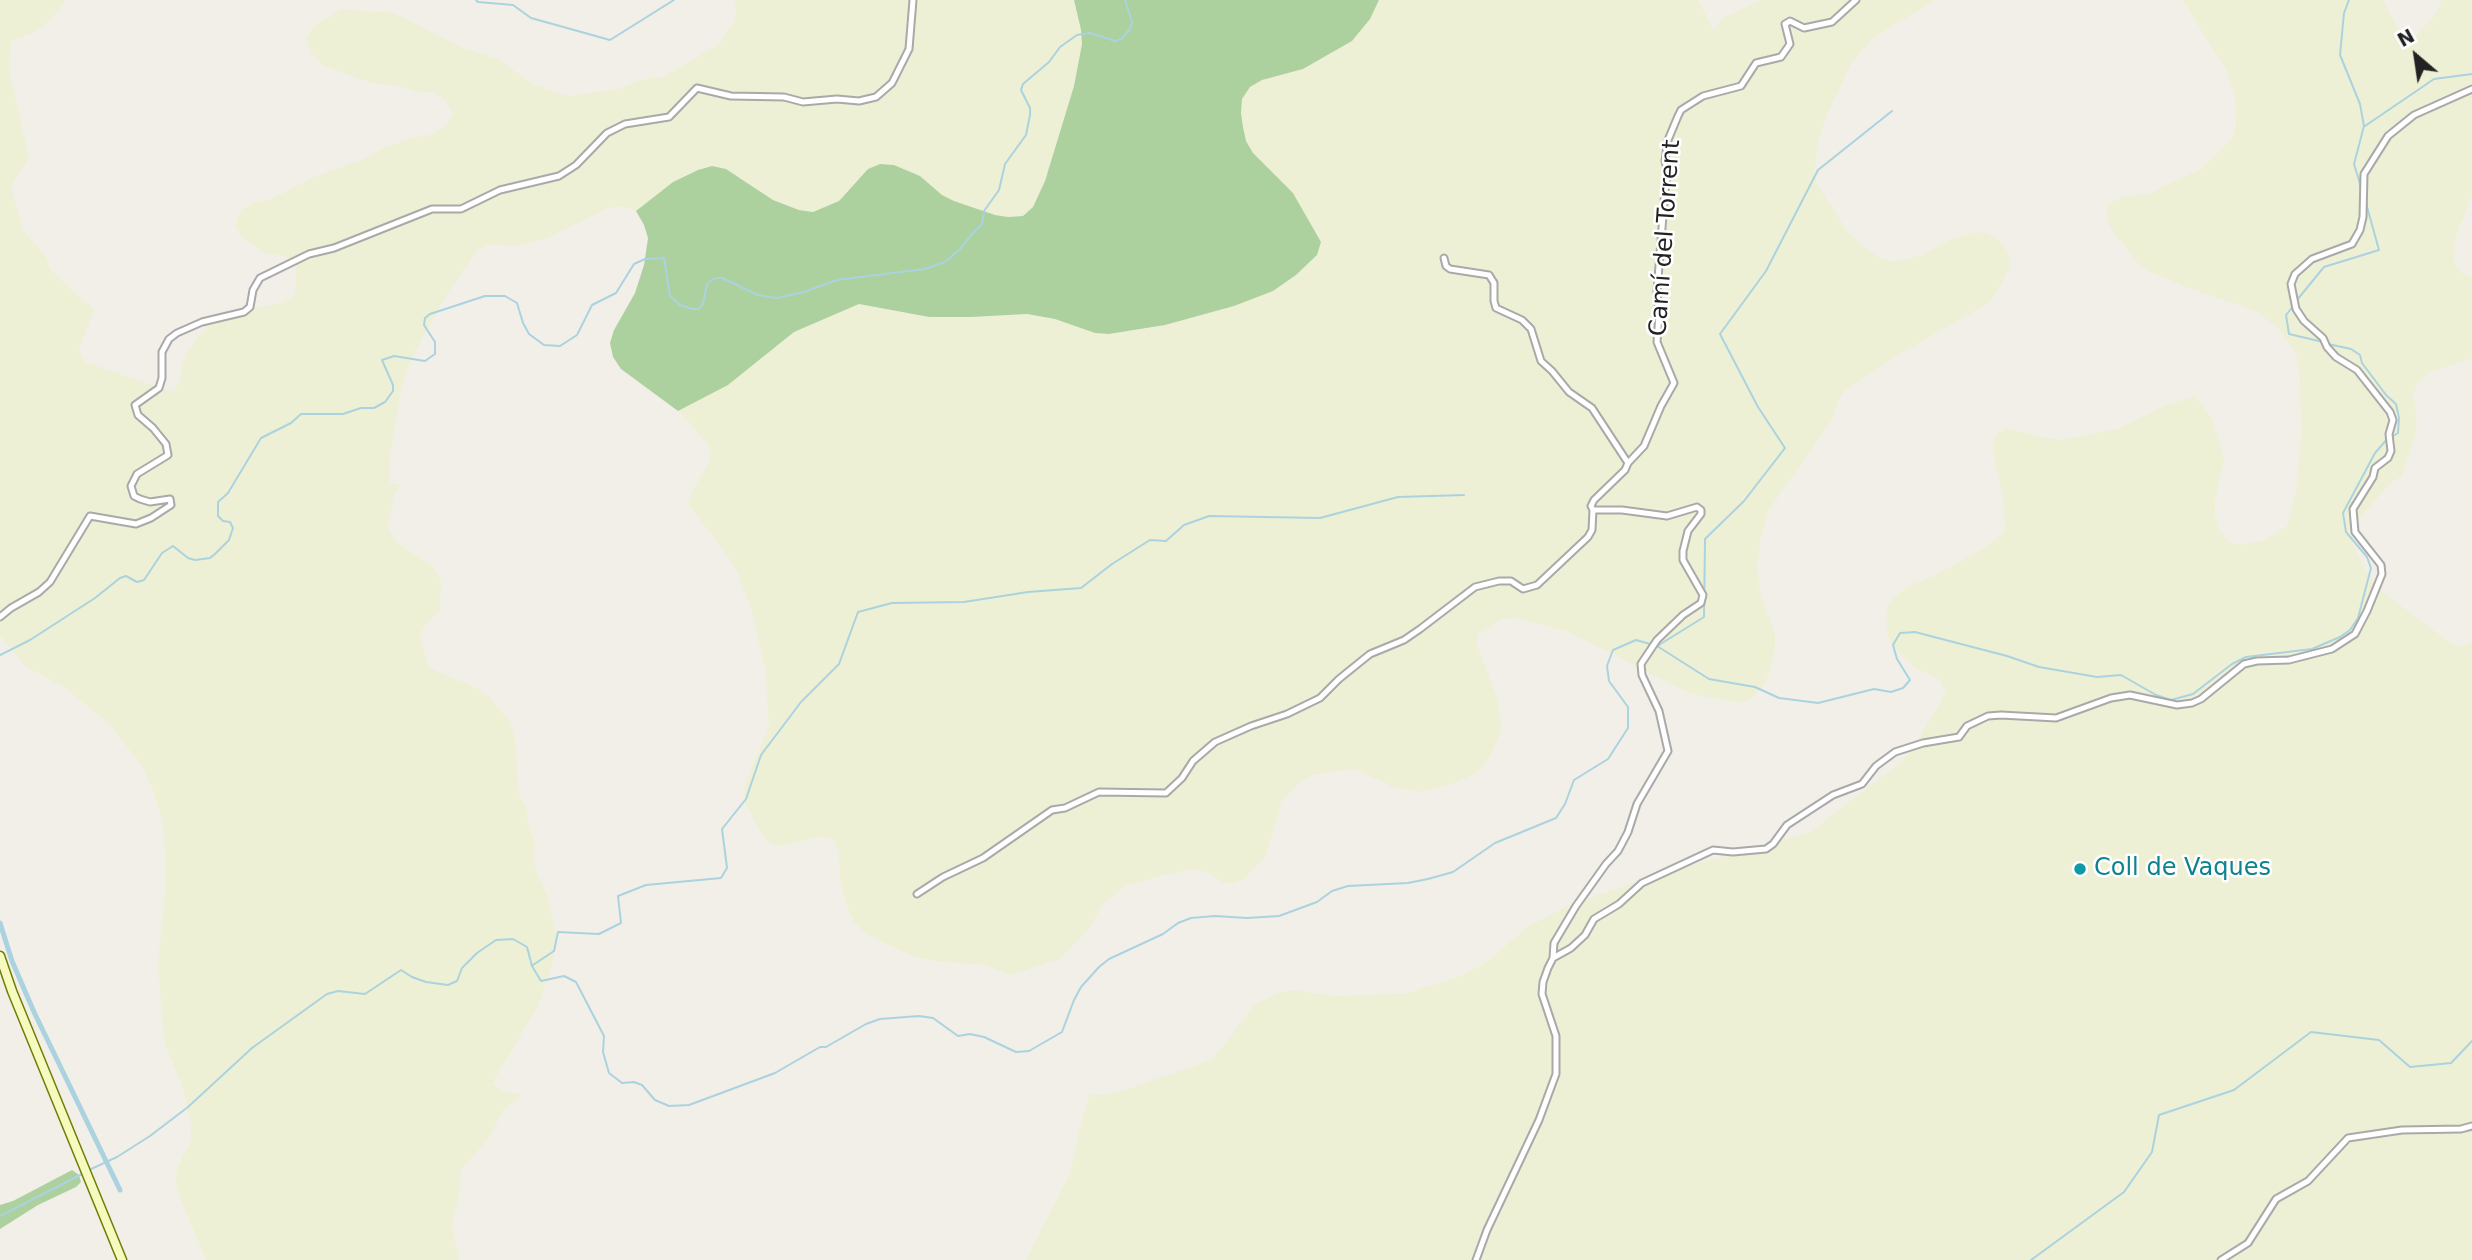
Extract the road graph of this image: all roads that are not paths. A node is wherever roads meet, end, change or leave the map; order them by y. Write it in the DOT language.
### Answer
graph roads {
  1 [pos="913,0"];
  2 [pos="1856,0"];
  3 [pos="2472,89"];
  4 [pos="1444,258"];
  5 [pos="1628,463"];
  6 [pos="1593,510"];
  7 [pos="0,617"];
  8 [pos="917,894"];
  9 [pos="0,956"];
  10 [pos="1553,958"];
  11 [pos="2472,1126"];
  12 [pos="122,1260"];
  13 [pos="1476,1260"];
  14 [pos="2221,1260"];
  1 -- 7 [label="street"];
  2 -- 5 [label="street, Camí del Torrent"];
  3 -- 10 [label="street"];
  4 -- 5 [label="street"];
  5 -- 6 [label="street"];
  6 -- 8 [label="street"];
  6 -- 10 [label="street"];
  9 -- 12 [label="street"];
  10 -- 13 [label="street"];
  11 -- 14 [label="street"];
}
